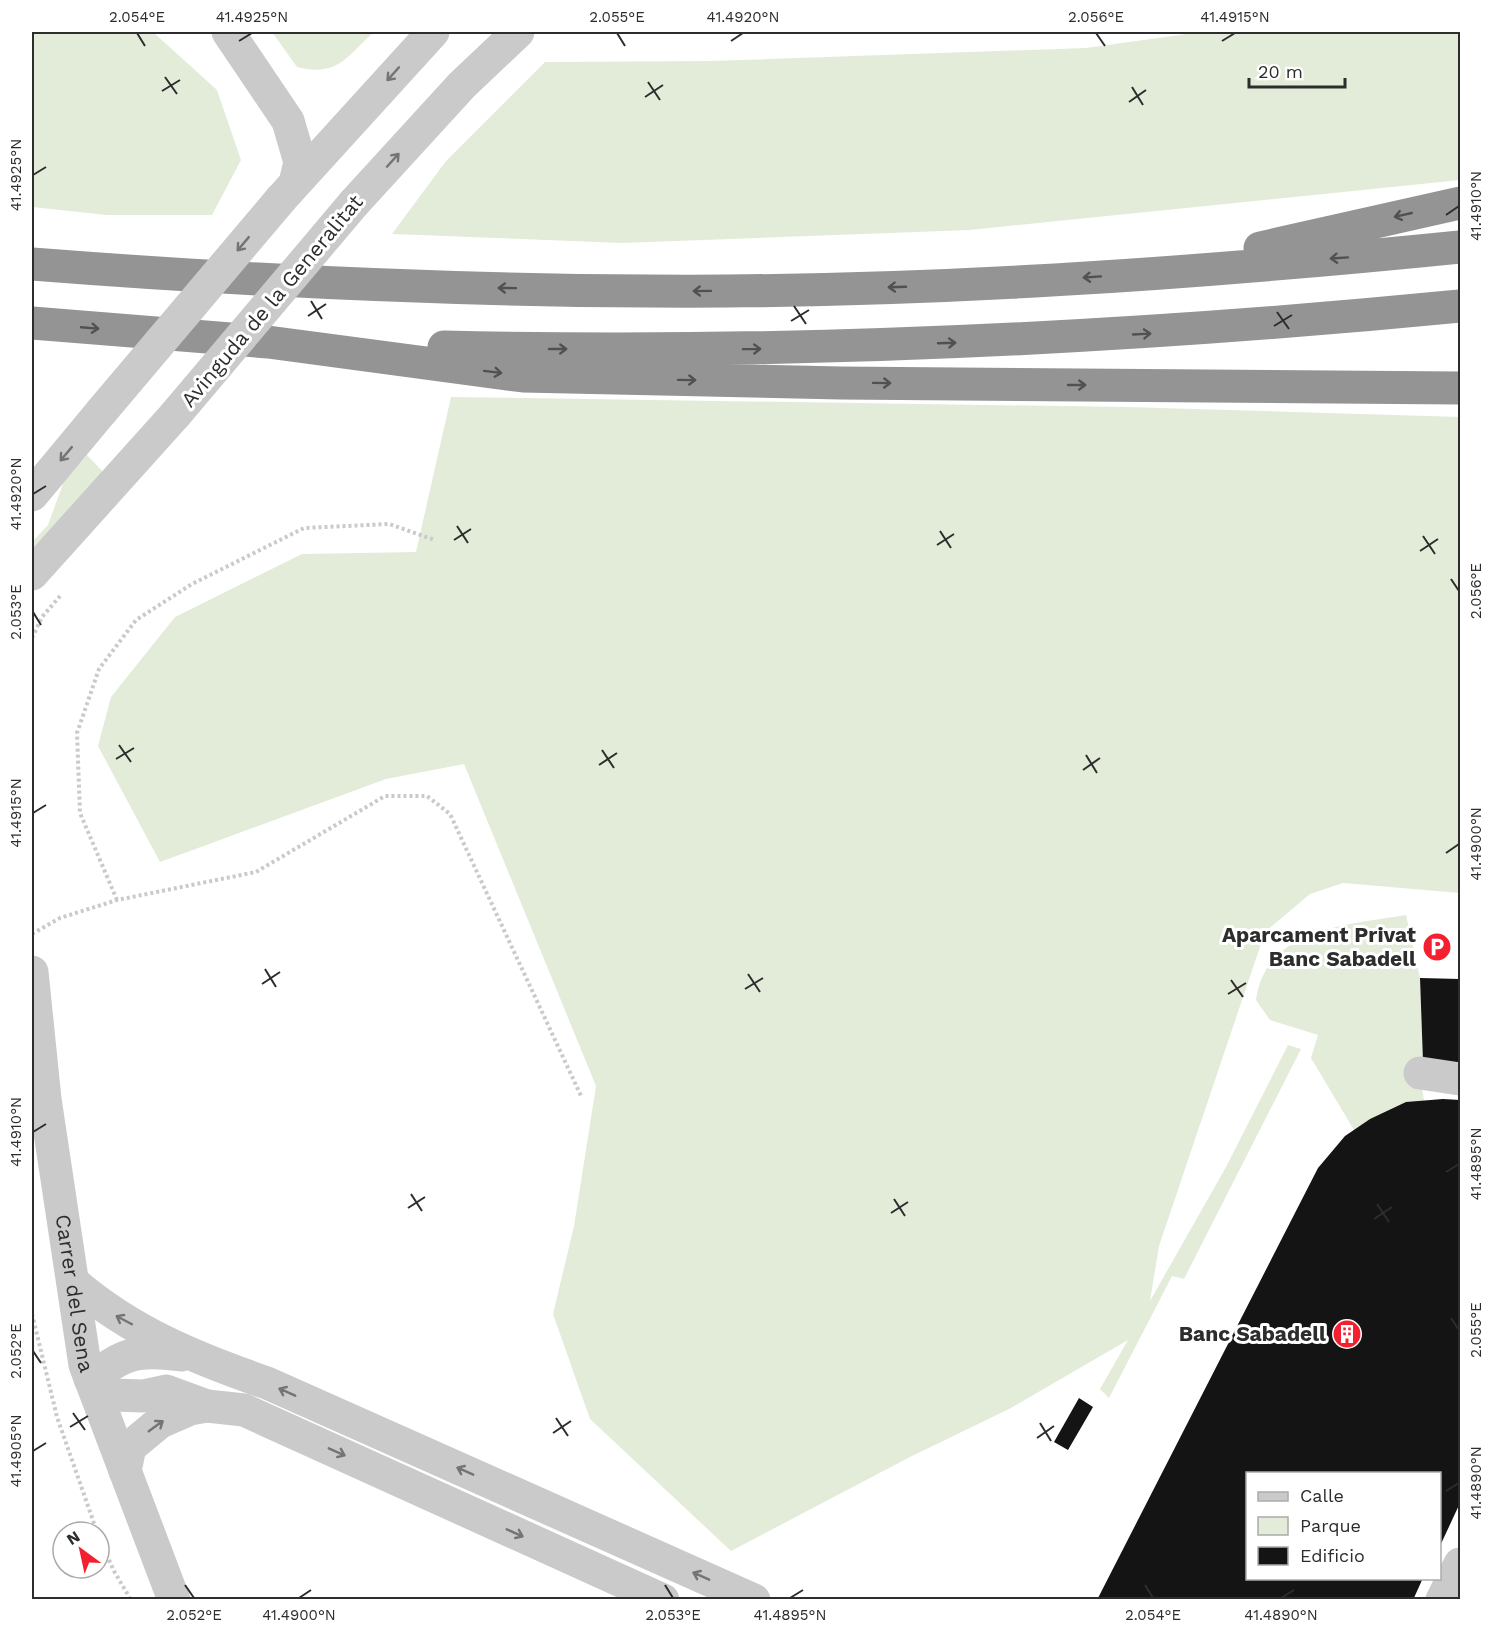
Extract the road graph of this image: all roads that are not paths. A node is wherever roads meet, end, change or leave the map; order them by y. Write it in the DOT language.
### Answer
graph roads {
  1 [pos="228,32"];
  2 [pos="433,32"];
  3 [pos="518,32"];
  4 [pos="363,108"];
  5 [pos="288,121"];
  6 [pos="288,191"];
  7 [pos="1461,203"];
  8 [pos="1461,247"];
  9 [pos="32,264"];
  10 [pos="1150,273"];
  11 [pos="1461,306"];
  12 [pos="32,324"];
  13 [pos="268,342"];
  14 [pos="1461,388"];
  15 [pos="121,476"];
  16 [pos="33,496"];
  17 [pos="32,574"];
  18 [pos="32,590"];
  19 [pos="32,972"];
  20 [pos="1420,1073"];
  21 [pos="1460,1079"];
  22 [pos="72,1282"];
  23 [pos="194,1358"];
  24 [pos="90,1379"];
  25 [pos="207,1406"];
  26 [pos="125,1471"];
  27 [pos="1461,1564"];
  28 [pos="174,1599"];
  29 [pos="663,1599"];
  30 [pos="754,1599"];
  31 [pos="1442,1599"];
  1 -- 5 [label="street"];
  2 -- 4 [label="street, one-way"];
  15 -- 3 [label="street, Avinguda de la Generalitat, one-way, bridge"];
  4 -- 5 [label="street"];
  4 -- 6 [label="street"];
  5 -- 6 [label="street"];
  6 -- 16 [label="street, one-way, bridge"];
  7 -- 10 [label="highway, one-way"];
  8 -- 10 [label="highway, one-way"];
  10 -- 9 [label="highway, one-way"];
  13 -- 11 [label="highway, one-way"];
  12 -- 13 [label="highway, one-way"];
  13 -- 14 [label="highway, one-way"];
  15 -- 17 [label="street, Avinguda de la Generalitat"];
  15 -- 18 [label="street"];
  19 -- 22 [label="street, Carrer del Sena"];
  20 -- 21 [label="street"];
  23 -- 22 [label="street, one-way"];
  22 -- 24 [label="street, Carrer del Sena"];
  23 -- 24 [label="street"];
  30 -- 23 [label="street, one-way"];
  24 -- 25 [label="street"];
  24 -- 26 [label="street, Carrer del Sena"];
  26 -- 25 [label="street, one-way"];
  25 -- 29 [label="street, one-way"];
  26 -- 28 [label="street, Carrer del Sena"];
  27 -- 31 [label="street"];
}
